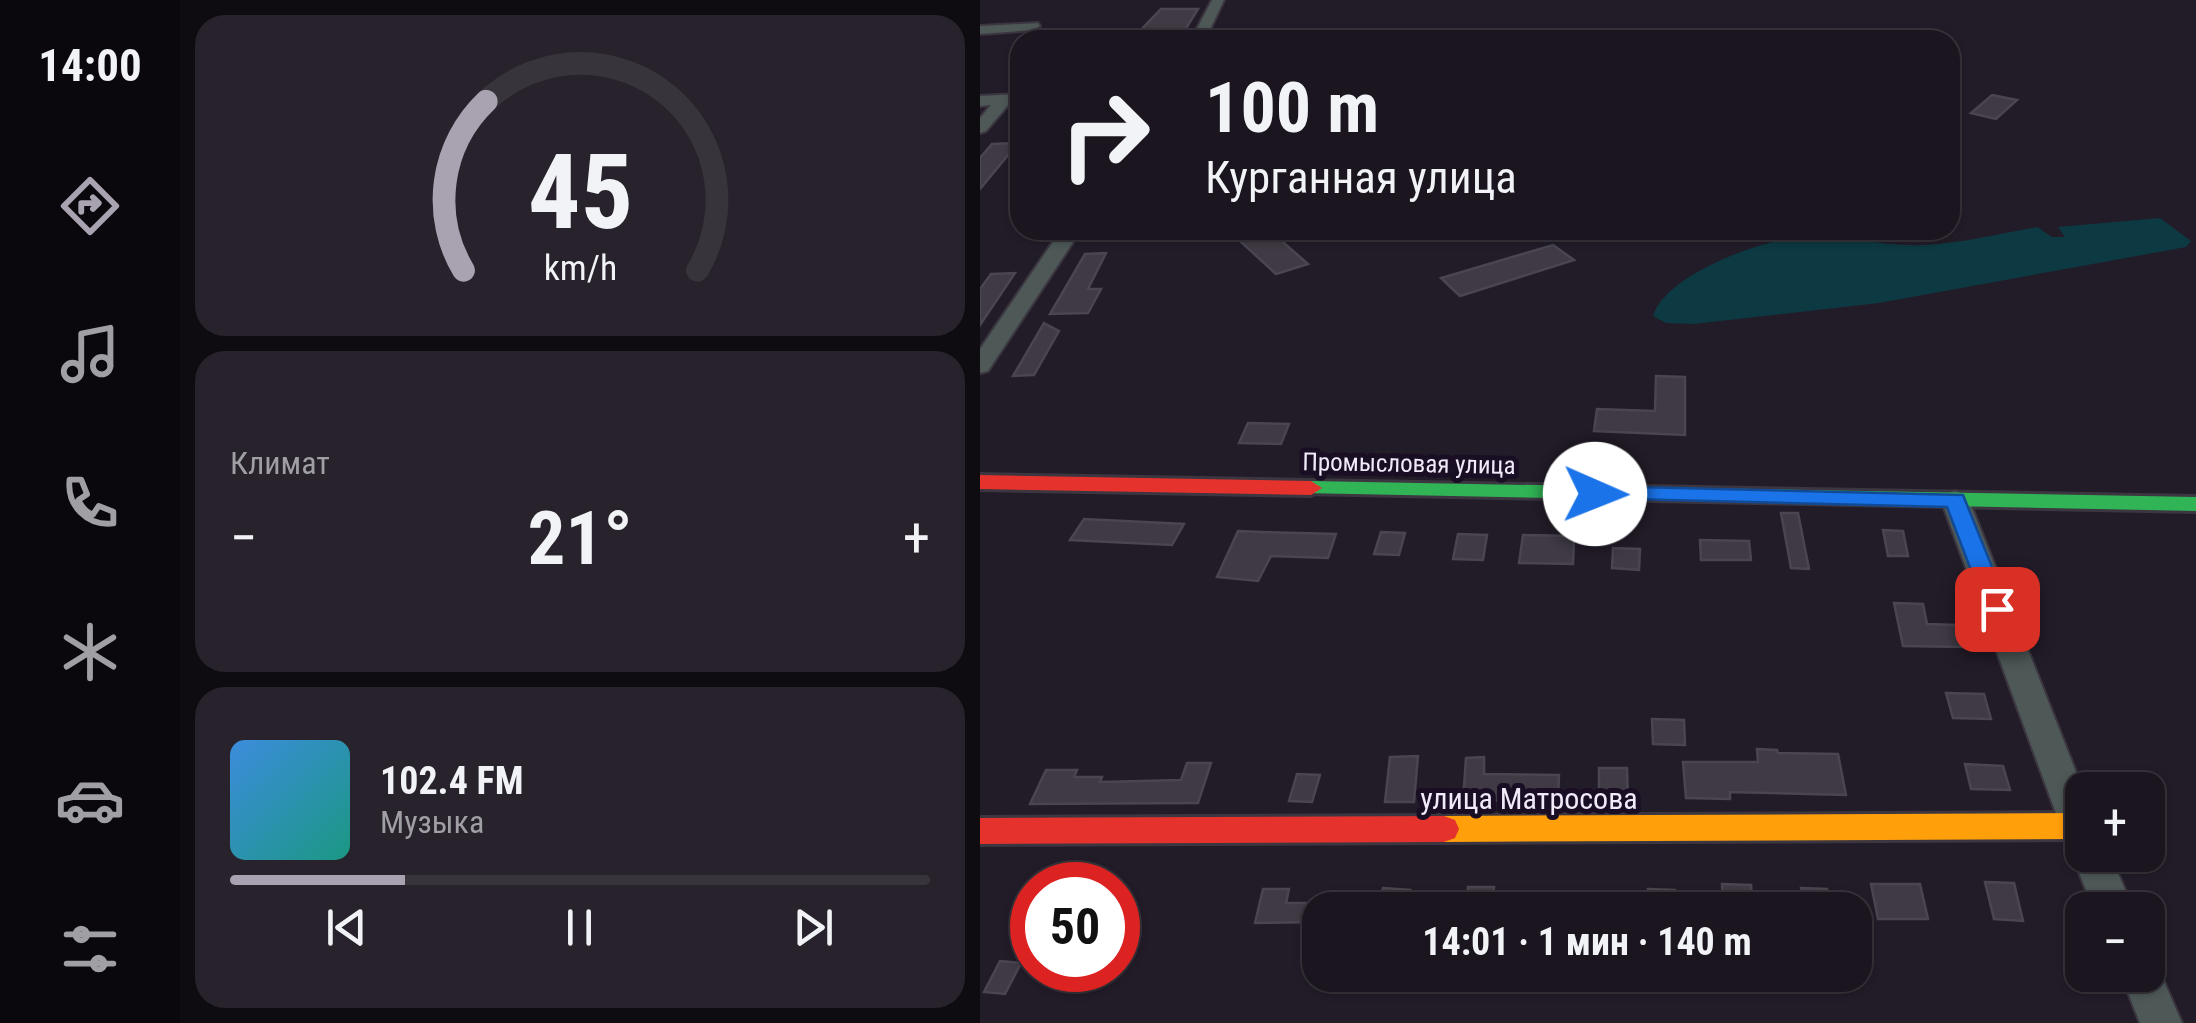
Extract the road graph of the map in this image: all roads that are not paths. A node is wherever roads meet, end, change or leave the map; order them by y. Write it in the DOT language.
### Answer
graph roads {
  1 [pos="1218,0"];
  2 [pos="1032,26"];
  3 [pos="980,30"];
  4 [pos="1203,30"];
  5 [pos="1010,99"];
  6 [pos="980,101"];
  7 [pos="1010,101"];
  8 [pos="980,128"];
  9 [pos="1064,240"];
  10 [pos="980,366"];
  11 [pos="985,488"];
  12 [pos="1956,500"];
  13 [pos="2196,504"];
  14 [pos="2065,789"];
  15 [pos="980,831"];
  16 [pos="2065,839"];
  17 [pos="2148,992"];
  18 [pos="2161,1023"];
  1 -- 4 [label="street"];
  2 -- 3 [label="street"];
  5 -- 6 [label="street"];
  7 -- 8 [label="street"];
  9 -- 10 [label="street"];
  11 -- 12 [label="main road, Промысловая улица"];
  12 -- 13 [label="main road, Промысловая улица"];
  12 -- 14 [label="street"];
  15 -- 16 [label="main road, улица Матросова"];
  17 -- 18 [label="street"];
}
